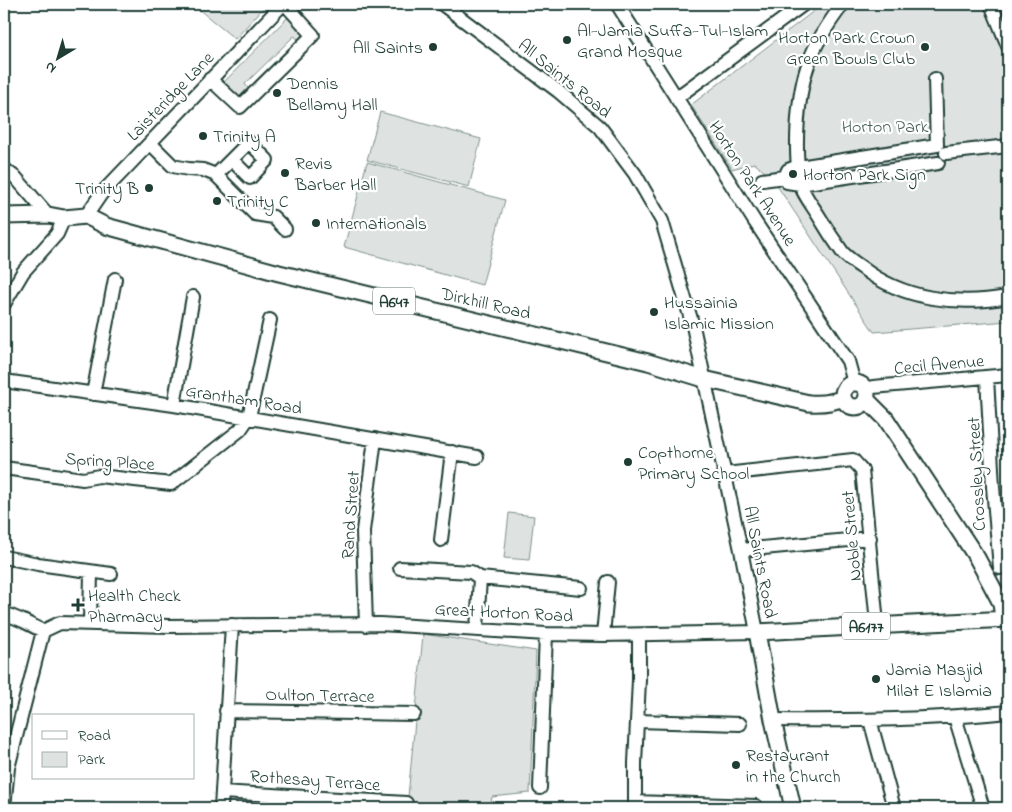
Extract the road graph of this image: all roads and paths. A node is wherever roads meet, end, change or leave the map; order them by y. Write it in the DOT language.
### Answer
graph roads {
  1 [pos="284,4"];
  2 [pos="442,4"];
  3 [pos="618,4"];
  4 [pos="804,4"];
  5 [pos="843,4"];
  6 [pos="991,4"];
  7 [pos="1008,46"];
  8 [pos="210,79"];
  9 [pos="935,79"];
  10 [pos="676,98"];
  11 [pos="150,143"];
  12 [pos="1008,146"];
  13 [pos="892,153"];
  14 [pos="940,154"];
  15 [pos="232,160"];
  16 [pos="847,160"];
  17 [pos="799,167"];
  18 [pos="4,170"];
  19 [pos="892,170"];
  20 [pos="216,175"];
  21 [pos="785,177"];
  22 [pos="846,177"];
  23 [pos="762,180"];
  24 [pos="800,184"];
  25 [pos="48,215"];
  26 [pos="4,216"];
  27 [pos="86,216"];
  28 [pos="64,218"];
  29 [pos="286,229"];
  30 [pos="115,279"];
  31 [pos="193,297"];
  32 [pos="1008,297"];
  33 [pos="4,304"];
  34 [pos="270,320"];
  35 [pos="1008,375"];
  36 [pos="987,377"];
  37 [pos="704,379"];
  38 [pos="4,381"];
  39 [pos="860,393"];
  40 [pos="93,394"];
  41 [pos="174,405"];
  42 [pos="249,418"];
  43 [pos="374,439"];
  44 [pos="452,452"];
  45 [pos="477,457"];
  46 [pos="4,468"];
  47 [pos="725,474"];
  48 [pos="870,538"];
  49 [pos="440,540"];
  50 [pos="741,550"];
  51 [pos="4,557"];
  52 [pos="400,568"];
  53 [pos="1000,568"];
  54 [pos="91,572"];
  55 [pos="111,574"];
  56 [pos="480,578"];
  57 [pos="608,582"];
  58 [pos="581,588"];
  59 [pos="1001,603"];
  60 [pos="4,613"];
  61 [pos="876,613"];
  62 [pos="1006,619"];
  63 [pos="980,620"];
  64 [pos="90,623"];
  65 [pos="366,624"];
  66 [pos="232,625"];
  67 [pos="477,630"];
  68 [pos="43,631"];
  69 [pos="756,632"];
  70 [pos="546,634"];
  71 [pos="603,635"];
  72 [pos="639,635"];
  73 [pos="226,711"];
  74 [pos="1008,712"];
  75 [pos="414,714"];
  76 [pos="955,717"];
  77 [pos="773,720"];
  78 [pos="870,720"];
  79 [pos="637,721"];
  80 [pos="740,724"];
  81 [pos="540,788"];
  82 [pos="222,792"];
  83 [pos="406,803"];
  84 [pos="635,805"];
  85 [pos="756,806"];
  86 [pos="4,808"];
  87 [pos="221,808"];
  88 [pos="793,808"];
  89 [pos="894,808"];
  90 [pos="983,808"];
  1 -- 8 [label="street, Laisteridge Lane"];
  1 -- 8 [label="street"];
  2 -- 37 [label="street, All Saints Road"];
  3 -- 10 [label="street, Horton Park Avenue"];
  4 -- 10 [label="street"];
  5 -- 17 [label="street"];
  6 -- 7 [label="street"];
  8 -- 11 [label="street, Laisteridge Lane"];
  9 -- 14 [label="street"];
  10 -- 39 [label="street, Horton Park Avenue"];
  11 -- 20 [label="street"];
  11 -- 27 [label="street, Laisteridge Lane"];
  12 -- 14 [label="street"];
  13 -- 14 [label="street"];
  13 -- 16 [label="street"];
  13 -- 19 [label="street"];
  14 -- 19 [label="street"];
  15 -- 15 [label="street"];
  15 -- 20 [label="street"];
  16 -- 17 [label="street"];
  16 -- 22 [label="street"];
  17 -- 21 [label="street"];
  17 -- 24 [label="street"];
  18 -- 25 [label="street"];
  19 -- 22 [label="street"];
  20 -- 29 [label="street"];
  21 -- 23 [label="street"];
  21 -- 24 [label="street"];
  22 -- 24 [label="street"];
  24 -- 32 [label="street"];
  25 -- 26 [label="main road"];
  25 -- 28 [label="main road"];
  27 -- 28 [label="main road"];
  27 -- 37 [label="main road, Dirkhill Road / A647"];
  28 -- 33 [label="street"];
  30 -- 40 [label="street"];
  31 -- 41 [label="street"];
  34 -- 42 [label="street"];
  35 -- 36 [label="street, Cecil Avenue"];
  36 -- 39 [label="street, Cecil Avenue"];
  36 -- 53 [label="street, Crossley Street"];
  37 -- 39 [label="main road, A647"];
  37 -- 47 [label="street, All Saints Road"];
  38 -- 40 [label="street, Grantham Road"];
  39 -- 59 [label="main road, Horton Park Avenue"];
  40 -- 41 [label="street, Grantham Road"];
  41 -- 42 [label="street, Grantham Road"];
  42 -- 43 [label="street, Grantham Road"];
  42 -- 46 [label="street, Spring Place"];
  43 -- 44 [label="street, Grantham Road"];
  43 -- 65 [label="street, Rand Street"];
  44 -- 45 [label="street, Grantham Road"];
  44 -- 49 [label="street"];
  47 -- 48 [label="street, Noble Street"];
  47 -- 50 [label="street, All Saints Road"];
  48 -- 50 [label="street"];
  48 -- 61 [label="street, Noble Street"];
  50 -- 69 [label="street, All Saints Road"];
  51 -- 54 [label="street"];
  52 -- 56 [label="street"];
  54 -- 55 [label="street"];
  54 -- 64 [label="street"];
  56 -- 58 [label="street"];
  56 -- 67 [label="street"];
  57 -- 71 [label="street"];
  59 -- 62 [label="main road, Horton Park Avenue"];
  59 -- 63 [label="main road"];
  60 -- 68 [label="street"];
  62 -- 63 [label="main road, Great Horton Road / A6177"];
  63 -- 69 [label="main road, Great Horton Road / A6177"];
  64 -- 66 [label="street, Great Horton Road"];
  64 -- 68 [label="street, Great Horton Road"];
  65 -- 66 [label="street, Great Horton Road"];
  65 -- 67 [label="street, Great Horton Road"];
  66 -- 73 [label="street"];
  67 -- 70 [label="street, Great Horton Road"];
  68 -- 86 [label="street"];
  69 -- 72 [label="street, Great Horton Road"];
  69 -- 77 [label="main road"];
  70 -- 71 [label="street, Great Horton Road"];
  70 -- 81 [label="street"];
  71 -- 72 [label="street, Great Horton Road"];
  72 -- 79 [label="street"];
  73 -- 75 [label="street, Oulton Terrace"];
  73 -- 82 [label="street"];
  74 -- 76 [label="street"];
  76 -- 78 [label="street"];
  76 -- 90 [label="street"];
  77 -- 78 [label="street"];
  77 -- 88 [label="main road"];
  78 -- 89 [label="street"];
  79 -- 80 [label="street"];
  79 -- 84 [label="street"];
  82 -- 83 [label="street, Rothesay Terrace"];
  82 -- 87 [label="street"];
  84 -- 85 [label="street"];
}
